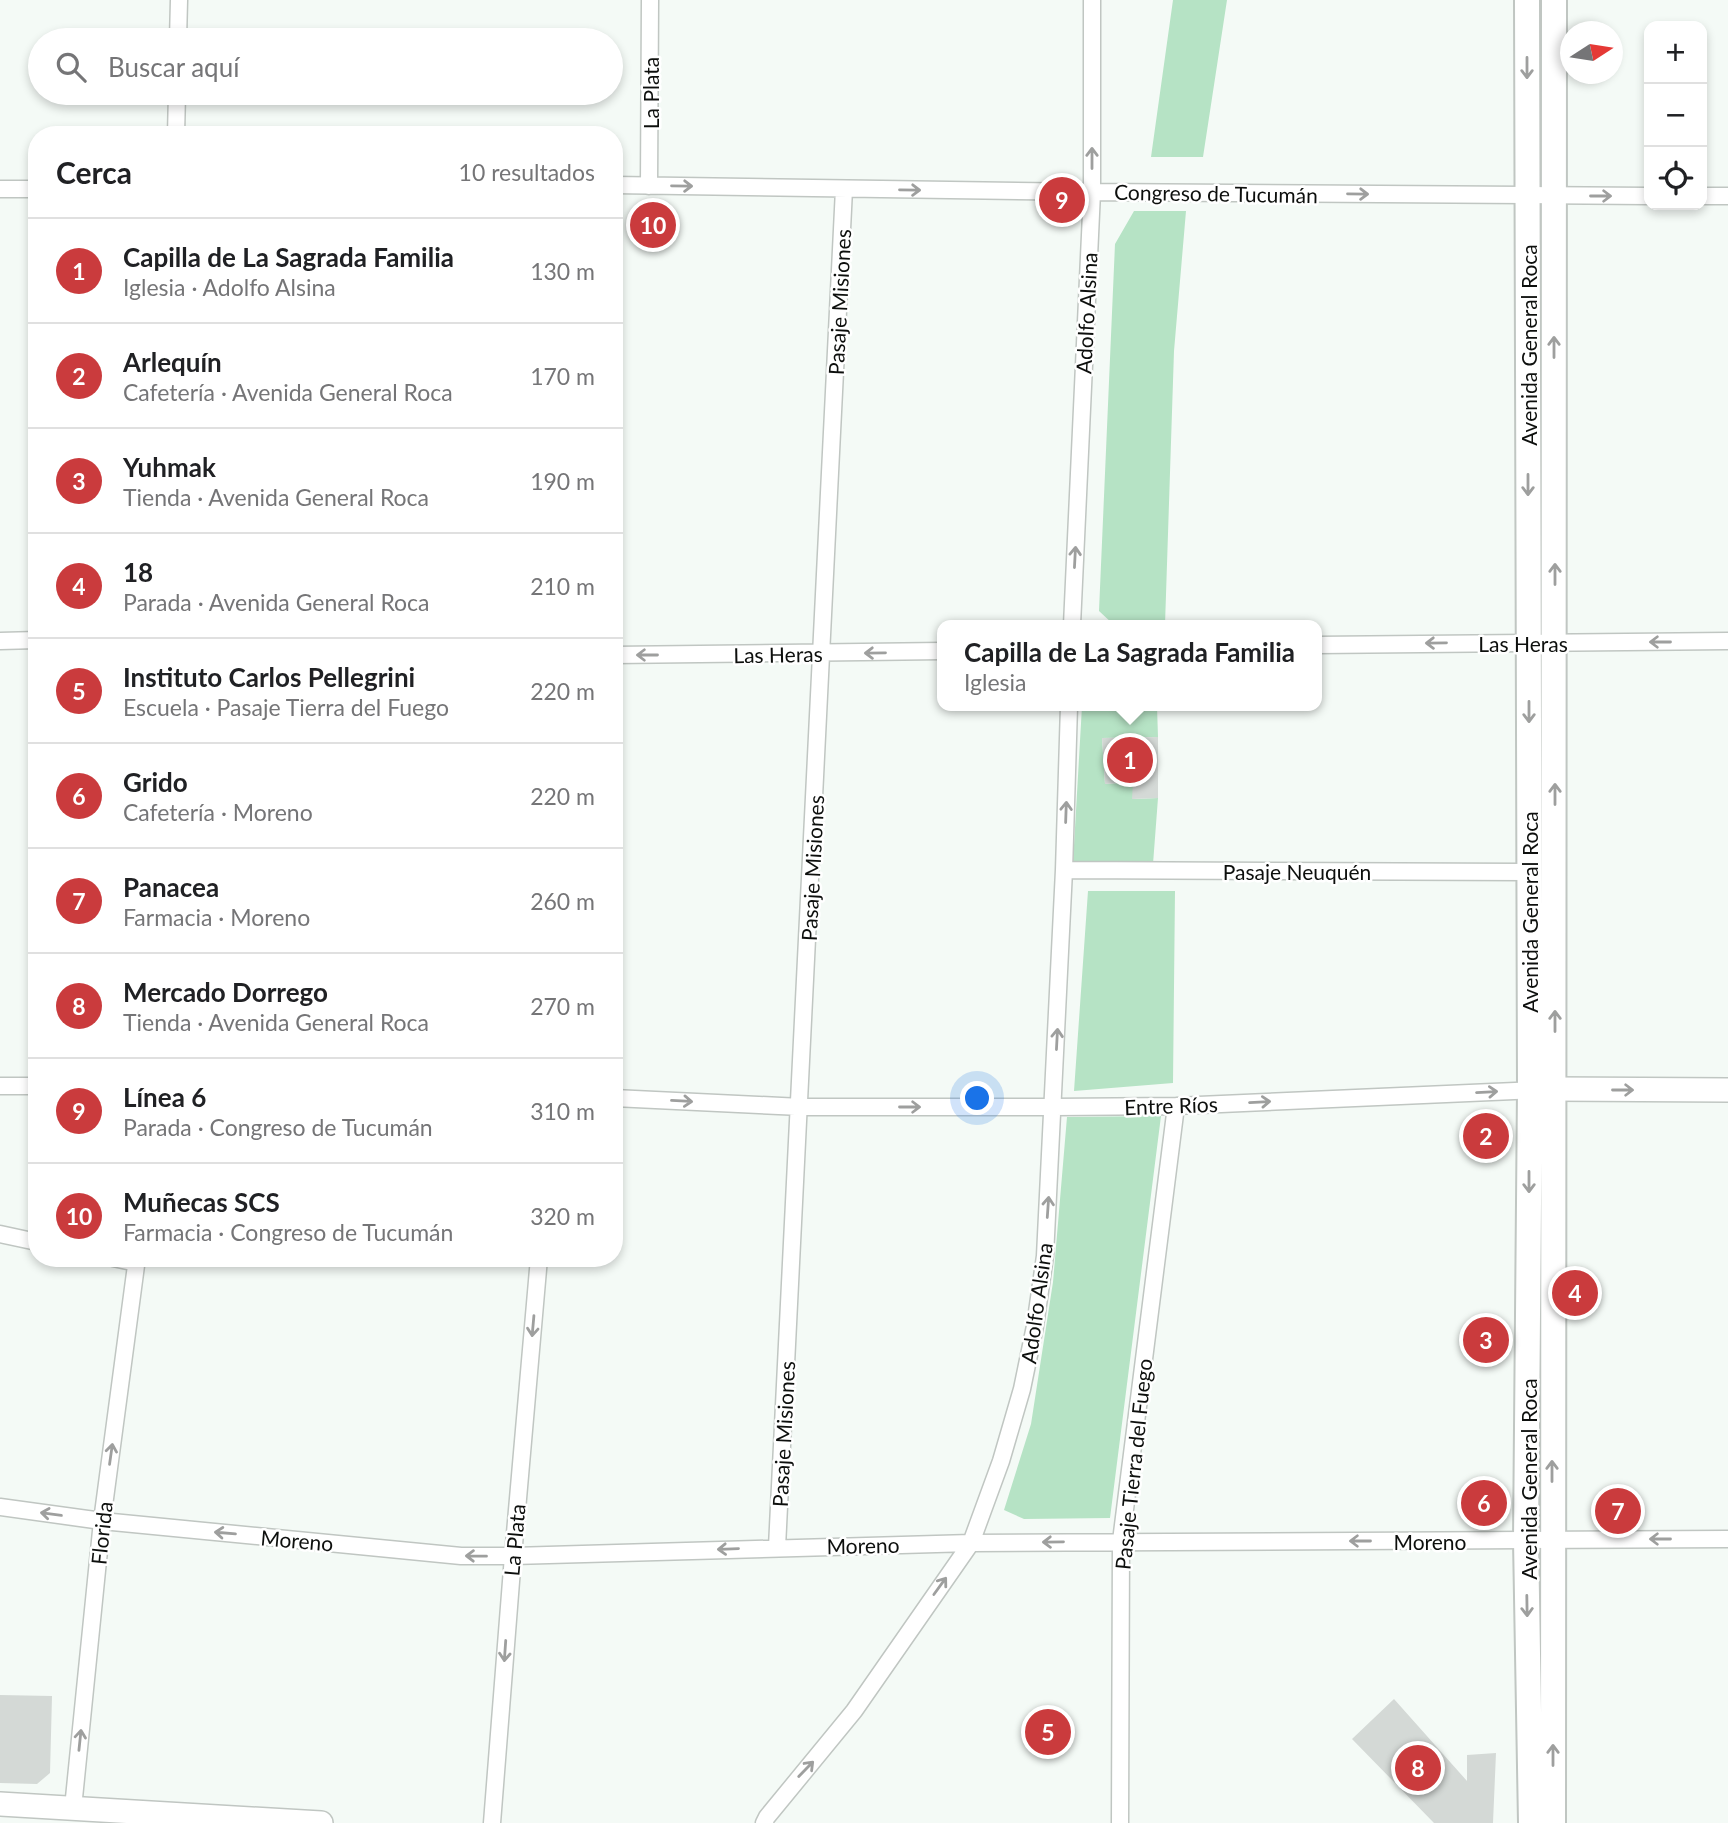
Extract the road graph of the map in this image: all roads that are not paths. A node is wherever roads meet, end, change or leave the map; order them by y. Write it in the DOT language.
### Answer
graph roads {
  1 [pos="179,0"];
  2 [pos="650,0"];
  3 [pos="1092,0"];
  4 [pos="1527,0"];
  5 [pos="1554,0"];
  6 [pos="178,28"];
  7 [pos="177,105"];
  8 [pos="176,126"];
  9 [pos="623,185"];
  10 [pos="649,186"];
  11 [pos="0,189"];
  12 [pos="28,189"];
  13 [pos="844,189"];
  14 [pos="1092,192"];
  15 [pos="1528,196"];
  16 [pos="1553,196"];
  17 [pos="1644,196"];
  18 [pos="1707,196"];
  19 [pos="1728,196"];
  20 [pos="1072,620"];
  21 [pos="0,640"];
  22 [pos="28,640"];
  23 [pos="1728,641"];
  24 [pos="1528,642"];
  25 [pos="1555,642"];
  26 [pos="1322,645"];
  27 [pos="937,651"];
  28 [pos="822,654"];
  29 [pos="623,655"];
  30 [pos="1069,711"];
  31 [pos="1064,870"];
  32 [pos="1529,872"];
  33 [pos="28,1086"];
  34 [pos="0,1087"];
  35 [pos="1542,1089"];
  36 [pos="1728,1090"];
  37 [pos="623,1098"];
  38 [pos="1176,1106"];
  39 [pos="801,1107"];
  40 [pos="1054,1107"];
  41 [pos="0,1234"];
  42 [pos="28,1240"];
  43 [pos="136,1267"];
  44 [pos="538,1267"];
  45 [pos="0,1507"];
  46 [pos="102,1521"];
  47 [pos="1552,1539"];
  48 [pos="1728,1539"];
  49 [pos="1121,1541"];
  50 [pos="1526,1541"];
  51 [pos="971,1543"];
  52 [pos="777,1547"];
  53 [pos="513,1556"];
  54 [pos="0,1804"];
  55 [pos="73,1808"];
  56 [pos="321,1823"];
  57 [pos="492,1823"];
  58 [pos="764,1823"];
  59 [pos="1120,1823"];
  60 [pos="1531,1823"];
  61 [pos="1553,1823"];
  1 -- 6 [label="street"];
  2 -- 10 [label="street, La Plata"];
  14 -- 3 [label="street, Adolfo Alsina, one-way"];
  4 -- 15 [label="main road, Avenida General Roca, one-way"];
  5 -- 16 [label="main road, Avenida General Roca"];
  7 -- 8 [label="street"];
  9 -- 10 [label="street, Congreso de Tucumán"];
  10 -- 13 [label="street, Congreso de Tucumán, one-way"];
  11 -- 12 [label="street"];
  13 -- 14 [label="street, Congreso de Tucumán, one-way"];
  13 -- 28 [label="street, Pasaje Misiones"];
  14 -- 15 [label="street, Congreso de Tucumán, one-way"];
  20 -- 14 [label="street, Adolfo Alsina, one-way"];
  15 -- 16 [label="street, Congreso de Tucumán"];
  15 -- 24 [label="main road, Avenida General Roca, one-way"];
  16 -- 17 [label="street, Congreso de Tucumán, one-way"];
  25 -- 16 [label="main road, Avenida General Roca, one-way"];
  18 -- 19 [label="street"];
  21 -- 22 [label="street"];
  23 -- 25 [label="street, Las Heras, one-way"];
  24 -- 25 [label="street, Las Heras"];
  24 -- 26 [label="street, Las Heras, one-way"];
  24 -- 32 [label="main road, Avenida General Roca, one-way"];
  35 -- 25 [label="main road, Avenida General Roca, one-way"];
  27 -- 28 [label="street, Las Heras, one-way"];
  28 -- 29 [label="street, Las Heras, one-way"];
  28 -- 39 [label="street, Pasaje Misiones"];
  31 -- 30 [label="street, Adolfo Alsina, one-way"];
  31 -- 32 [label="street, Pasaje Neuquén"];
  40 -- 31 [label="street, Adolfo Alsina, one-way"];
  32 -- 35 [label="main road, Avenida General Roca"];
  33 -- 34 [label="street"];
  35 -- 36 [label="main road, Entre Ríos, one-way"];
  38 -- 35 [label="street, Entre Ríos, one-way"];
  47 -- 35 [label="main road, Avenida General Roca, one-way"];
  35 -- 50 [label="main road, Avenida General Roca, one-way"];
  37 -- 39 [label="street, Entre Ríos, one-way"];
  38 -- 40 [label="street, Entre Ríos"];
  38 -- 49 [label="street, Pasaje Tierra del Fuego"];
  39 -- 40 [label="street, Entre Ríos, one-way"];
  39 -- 52 [label="street, Pasaje Misiones"];
  51 -- 40 [label="street, Adolfo Alsina, one-way"];
  41 -- 42 [label="street"];
  46 -- 43 [label="street, Florida, one-way"];
  44 -- 53 [label="street, La Plata, one-way"];
  46 -- 45 [label="street, Moreno, one-way"];
  53 -- 46 [label="street, Moreno, one-way"];
  55 -- 46 [label="street, Florida, one-way"];
  48 -- 47 [label="street, Moreno, one-way"];
  47 -- 50 [label="street, Moreno"];
  61 -- 47 [label="main road, Avenida General Roca, one-way"];
  50 -- 49 [label="street, Moreno, one-way"];
  49 -- 51 [label="street, Moreno, one-way"];
  49 -- 59 [label="street, Pasaje Tierra del Fuego"];
  50 -- 60 [label="main road, Avenida General Roca, one-way"];
  51 -- 52 [label="street, Moreno"];
  58 -- 51 [label="street, Adolfo Alsina, one-way"];
  52 -- 53 [label="street, Moreno, one-way"];
  53 -- 57 [label="street, La Plata, one-way"];
  54 -- 55 [label="main road"];
  55 -- 56 [label="main road"];
}
